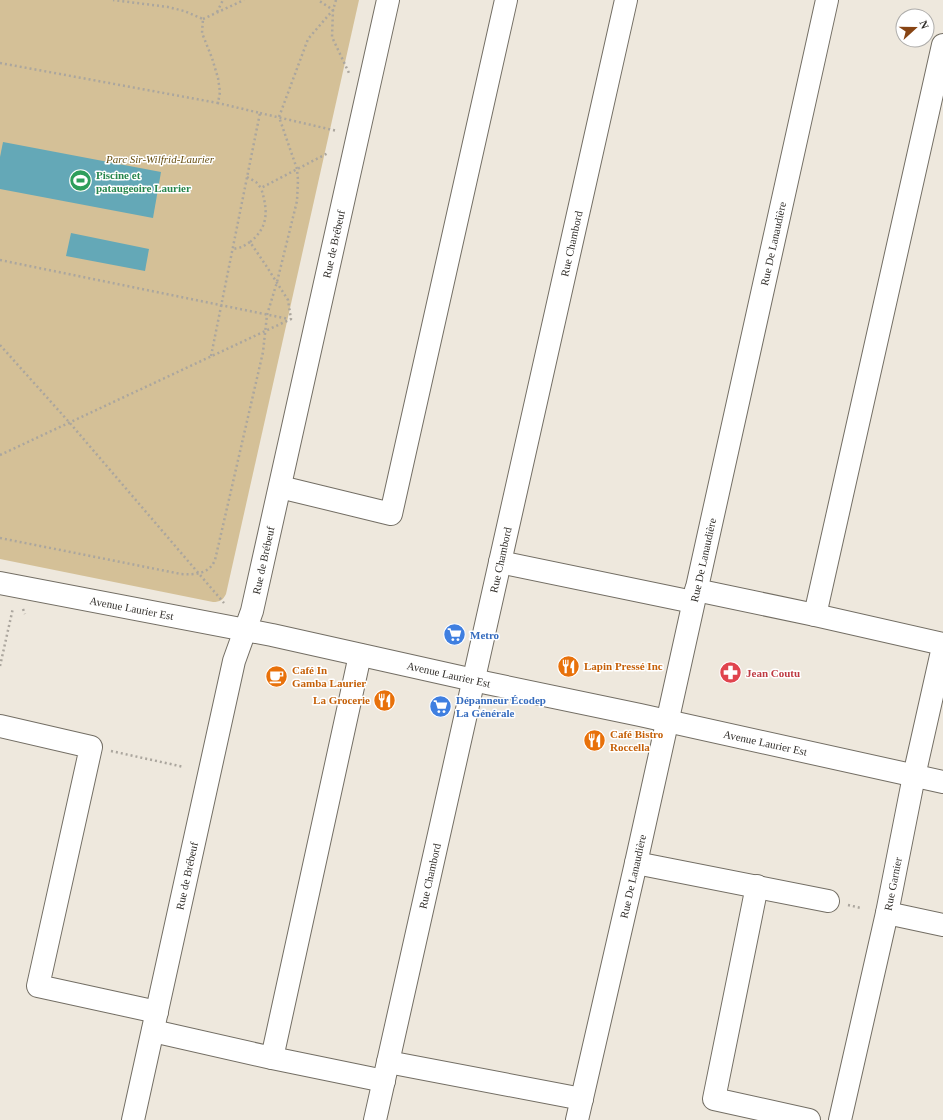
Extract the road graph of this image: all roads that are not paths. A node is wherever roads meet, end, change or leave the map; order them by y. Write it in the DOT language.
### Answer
graph roads {
  1 [pos="388,0"];
  2 [pos="506,0"];
  3 [pos="626,0"];
  4 [pos="826,0"];
  5 [pos="943,45"];
  6 [pos="280,487"];
  7 [pos="500,562"];
  8 [pos="0,583"];
  9 [pos="694,596"];
  10 [pos="815,615"];
  11 [pos="246,630"];
  12 [pos="943,645"];
  13 [pos="360,655"];
  14 [pos="474,680"];
  15 [pos="666,720"];
  16 [pos="0,726"];
  17 [pos="914,776"];
  18 [pos="943,782"];
  19 [pos="636,863"];
  20 [pos="757,886"];
  21 [pos="828,901"];
  22 [pos="887,913"];
  23 [pos="943,925"];
  24 [pos="155,1022"];
  25 [pos="272,1058"];
  26 [pos="386,1071"];
  27 [pos="582,1099"];
  28 [pos="133,1120"];
  29 [pos="375,1120"];
  30 [pos="577,1120"];
  31 [pos="809,1120"];
  32 [pos="840,1120"];
  1 -- 6 [label="street, Rue de Brébeuf"];
  2 -- 6 [label="street"];
  3 -- 7 [label="street, Rue Chambord"];
  4 -- 9 [label="street, Rue De Lanaudière"];
  5 -- 10 [label="street"];
  6 -- 11 [label="street, Rue de Brébeuf"];
  7 -- 9 [label="street"];
  7 -- 14 [label="street, Rue Chambord"];
  8 -- 11 [label="street, Avenue Laurier Est"];
  9 -- 10 [label="street"];
  9 -- 15 [label="street, Rue De Lanaudière"];
  10 -- 12 [label="street"];
  11 -- 13 [label="street, Avenue Laurier Est"];
  11 -- 24 [label="street, Rue de Brébeuf"];
  12 -- 17 [label="street, Rue Garnier"];
  13 -- 14 [label="street, Avenue Laurier Est"];
  13 -- 25 [label="street"];
  14 -- 15 [label="street, Avenue Laurier Est"];
  14 -- 26 [label="street, Rue Chambord"];
  15 -- 17 [label="street, Avenue Laurier Est"];
  15 -- 19 [label="street, Rue De Lanaudière"];
  16 -- 24 [label="street"];
  17 -- 18 [label="street, Avenue Laurier Est"];
  17 -- 22 [label="street, Rue Garnier"];
  19 -- 20 [label="street"];
  19 -- 27 [label="street, Rue De Lanaudière"];
  20 -- 21 [label="street"];
  20 -- 31 [label="street"];
  22 -- 23 [label="street"];
  22 -- 32 [label="street, Rue Garnier"];
  24 -- 25 [label="street"];
  24 -- 28 [label="street, Rue de Brébeuf"];
  25 -- 26 [label="street"];
  26 -- 27 [label="street"];
  26 -- 29 [label="street, Rue Chambord"];
  27 -- 30 [label="street, Rue De Lanaudière"];
}
